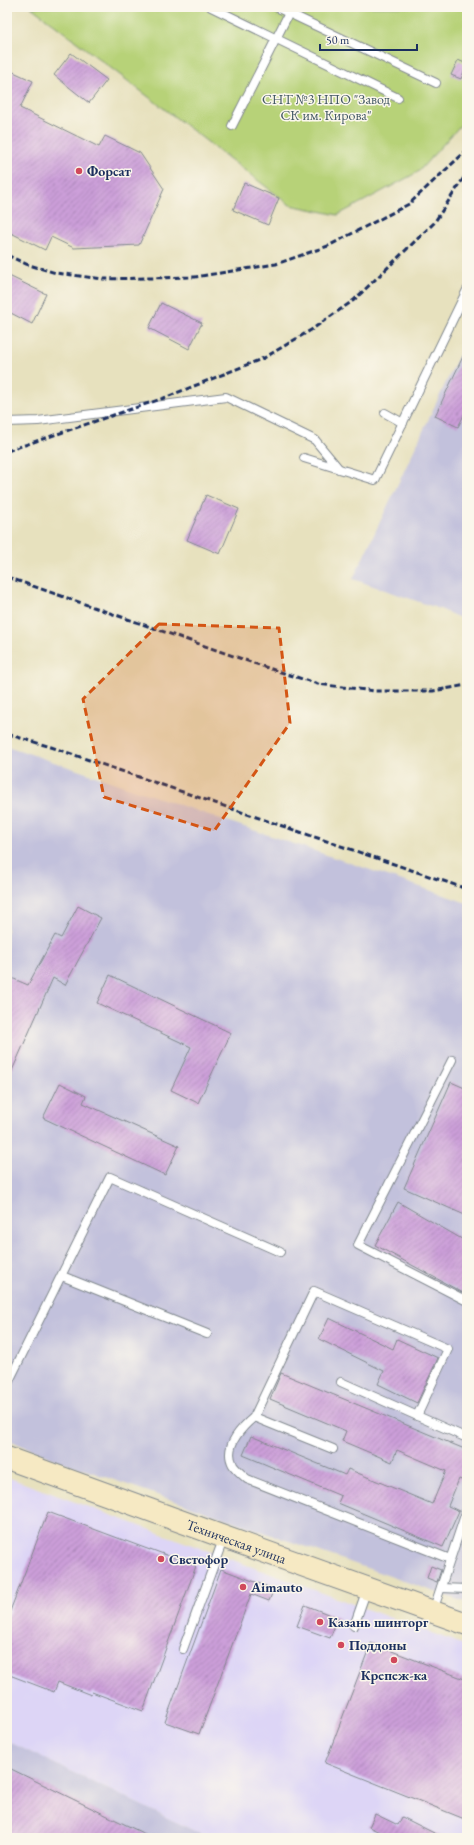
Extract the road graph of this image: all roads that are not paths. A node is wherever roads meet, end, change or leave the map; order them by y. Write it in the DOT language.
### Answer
graph roads {
  1 [pos="211,7"];
  2 [pos="276,7"];
  3 [pos="290,10"];
  4 [pos="277,38"];
  5 [pos="436,84"];
  6 [pos="398,98"];
  7 [pos="232,126"];
  8 [pos="467,290"];
  9 [pos="385,413"];
  10 [pos="7,422"];
  11 [pos="403,423"];
  12 [pos="304,458"];
  13 [pos="339,469"];
  14 [pos="452,1060"];
  15 [pos="280,1252"];
  16 [pos="62,1276"];
  17 [pos="467,1301"];
  18 [pos="208,1334"];
  19 [pos="341,1382"];
  20 [pos="7,1384"];
  21 [pos="416,1416"];
  22 [pos="254,1417"];
  23 [pos="467,1438"];
  24 [pos="333,1449"];
  25 [pos="7,1458"];
  26 [pos="467,1509"];
  27 [pos="224,1537"];
  28 [pos="450,1559"];
  29 [pos="367,1588"];
  30 [pos="441,1588"];
  31 [pos="467,1589"];
  32 [pos="433,1612"];
  33 [pos="467,1624"];
  34 [pos="354,1626"];
  35 [pos="183,1649"];
  1 -- 4 [label="lane"];
  2 -- 3 [label="lane"];
  3 -- 4 [label="lane"];
  3 -- 5 [label="lane"];
  4 -- 6 [label="lane"];
  4 -- 7 [label="lane"];
  8 -- 11 [label="lane"];
  9 -- 11 [label="lane"];
  10 -- 13 [label="lane"];
  11 -- 13 [label="lane"];
  12 -- 13 [label="lane"];
  14 -- 17 [label="lane"];
  15 -- 16 [label="lane"];
  16 -- 18 [label="lane"];
  16 -- 20 [label="lane"];
  19 -- 21 [label="lane"];
  21 -- 22 [label="lane"];
  21 -- 23 [label="lane"];
  22 -- 24 [label="lane"];
  22 -- 28 [label="lane"];
  25 -- 27 [label="main road, Техническая улица"];
  26 -- 28 [label="lane"];
  27 -- 29 [label="main road, Техническая улица"];
  27 -- 35 [label="lane"];
  28 -- 30 [label="lane"];
  29 -- 32 [label="main road, Техническая улица"];
  29 -- 34 [label="lane"];
  30 -- 31 [label="lane"];
  30 -- 32 [label="lane"];
  32 -- 33 [label="main road, Техническая улица"];
}
